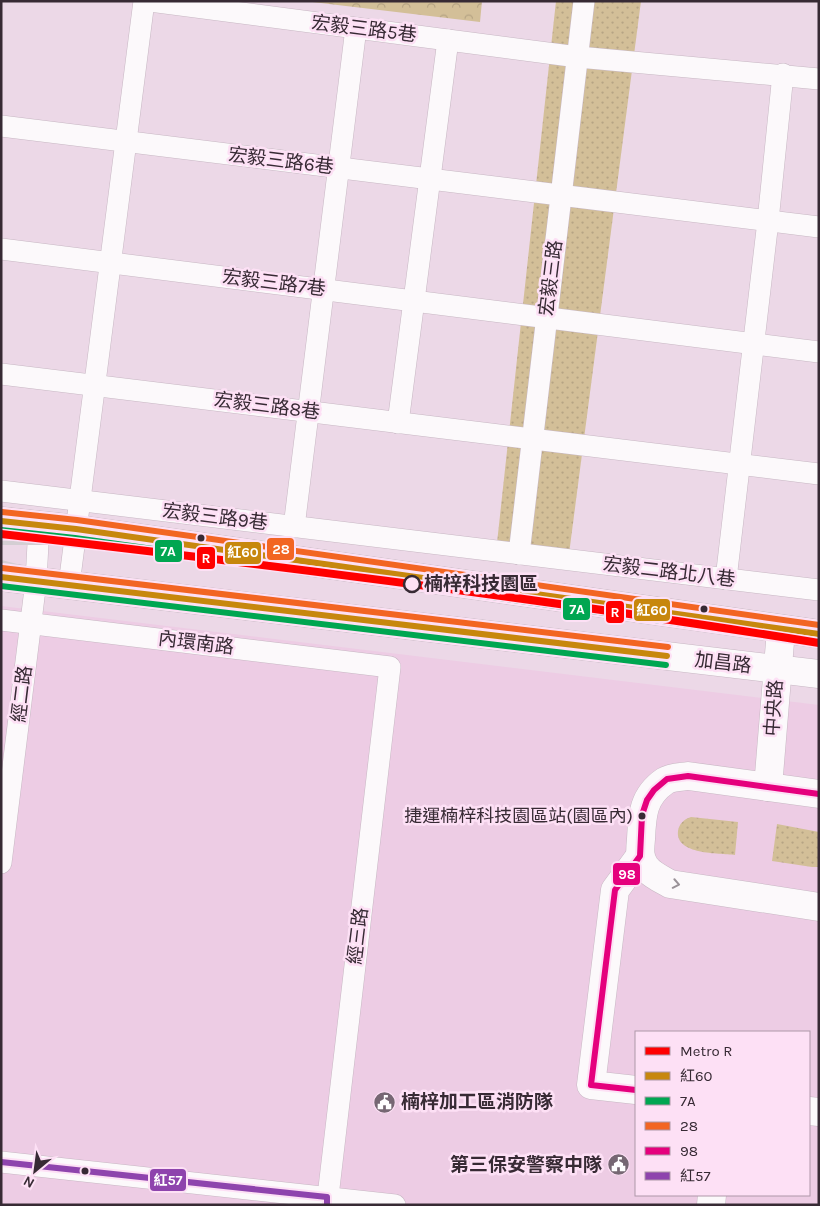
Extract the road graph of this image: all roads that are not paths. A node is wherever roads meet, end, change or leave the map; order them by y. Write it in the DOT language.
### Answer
graph roads {
  1 [pos="144,1"];
  2 [pos="150,1"];
  3 [pos="584,1"];
  4 [pos="356,28"];
  5 [pos="448,40"];
  6 [pos="578,57"];
  7 [pos="783,74"];
  8 [pos="819,79"];
  9 [pos="1,126"];
  10 [pos="126,142"];
  11 [pos="338,168"];
  12 [pos="430,179"];
  13 [pos="561,195"];
  14 [pos="768,221"];
  15 [pos="819,227"];
  16 [pos="1,248"];
  17 [pos="110,262"];
  18 [pos="323,289"];
  19 [pos="414,301"];
  20 [pos="546,317"];
  21 [pos="754,344"];
  22 [pos="819,352"];
  23 [pos="1,374"];
  24 [pos="95,385"];
  25 [pos="308,411"];
  26 [pos="398,422"];
  27 [pos="532,439"];
  28 [pos="740,464"];
  29 [pos="819,474"];
  30 [pos="1,491"];
  31 [pos="80,501"];
  32 [pos="1,521"];
  33 [pos="39,525"];
  34 [pos="294,527"];
  35 [pos="76,529"];
  36 [pos="518,554"];
  37 [pos="1,577"];
  38 [pos="726,579"];
  39 [pos="36,581"];
  40 [pos="69,586"];
  41 [pos="819,590"];
  42 [pos="1,620"];
  43 [pos="31,623"];
  44 [pos="781,630"];
  45 [pos="819,634"];
  46 [pos="390,667"];
  47 [pos="777,669"];
  48 [pos="819,674"];
  49 [pos="768,787"];
  50 [pos="819,794"];
  51 [pos="3,840"];
  52 [pos="640,856"];
  53 [pos="1,863"];
  54 [pos="819,907"];
  55 [pos="635,1090"];
  56 [pos="1,1162"];
  57 [pos="327,1201"];
  58 [pos="395,1205"];
  1 -- 10 [label="street"];
  2 -- 4 [label="street, 宏毅三路5巷"];
  3 -- 6 [label="street, 宏毅三路"];
  4 -- 5 [label="street, 宏毅三路5巷"];
  4 -- 11 [label="street"];
  5 -- 6 [label="street, 宏毅三路5巷"];
  5 -- 12 [label="street"];
  6 -- 7 [label="street, 宏毅三路5巷"];
  6 -- 13 [label="street, 宏毅三路"];
  7 -- 8 [label="street, 宏毅三路5巷"];
  7 -- 14 [label="street"];
  9 -- 10 [label="street, 宏毅三路6巷"];
  10 -- 11 [label="street, 宏毅三路6巷"];
  10 -- 17 [label="street"];
  11 -- 12 [label="street, 宏毅三路6巷"];
  11 -- 18 [label="street"];
  12 -- 13 [label="street, 宏毅三路6巷"];
  12 -- 19 [label="street"];
  13 -- 14 [label="street, 宏毅三路6巷"];
  13 -- 20 [label="street, 宏毅三路"];
  14 -- 15 [label="street, 宏毅三路6巷"];
  14 -- 21 [label="street"];
  16 -- 17 [label="street, 宏毅三路7巷"];
  17 -- 18 [label="street, 宏毅三路7巷"];
  17 -- 24 [label="street"];
  18 -- 19 [label="street, 宏毅三路7巷"];
  18 -- 25 [label="street"];
  19 -- 20 [label="street, 宏毅三路7巷"];
  19 -- 26 [label="street"];
  20 -- 21 [label="street, 宏毅三路7巷"];
  20 -- 27 [label="street, 宏毅三路"];
  21 -- 22 [label="street, 宏毅三路7巷"];
  21 -- 28 [label="street"];
  23 -- 24 [label="street, 宏毅三路8巷"];
  24 -- 25 [label="street, 宏毅三路8巷"];
  24 -- 31 [label="street"];
  25 -- 26 [label="street, 宏毅三路8巷"];
  25 -- 34 [label="street"];
  26 -- 27 [label="street, 宏毅三路8巷"];
  27 -- 28 [label="street, 宏毅三路8巷"];
  27 -- 36 [label="street, 宏毅三路"];
  28 -- 29 [label="street, 宏毅三路8巷"];
  28 -- 38 [label="street"];
  30 -- 31 [label="street, 宏毅三路9巷"];
  31 -- 34 [label="street, 宏毅三路9巷"];
  31 -- 35 [label="street"];
  32 -- 33 [label="street"];
  33 -- 35 [label="street"];
  33 -- 39 [label="street, 經二路"];
  34 -- 36 [label="street, 宏毅三路9巷"];
  35 -- 40 [label="street"];
  35 -- 44 [label="street"];
  36 -- 38 [label="street, 宏毅二路北八巷"];
  37 -- 39 [label="street, 加昌路"];
  38 -- 41 [label="street, 宏毅二路北八巷"];
  39 -- 40 [label="street, 加昌路"];
  39 -- 43 [label="street, 經二路"];
  40 -- 47 [label="street, 加昌路"];
  42 -- 43 [label="street, 內環南路"];
  43 -- 46 [label="street, 內環南路"];
  43 -- 51 [label="street, 經二路"];
  44 -- 45 [label="street"];
  44 -- 47 [label="street, 中央路"];
  46 -- 57 [label="street, 經三路"];
  47 -- 48 [label="street, 加昌路"];
  47 -- 49 [label="street, 中央路"];
  49 -- 50 [label="street"];
  49 -- 52 [label="street"];
  51 -- 53 [label="street, 經二路"];
  52 -- 54 [label="street, one-way"];
  52 -- 55 [label="street"];
  56 -- 57 [label="street"];
  57 -- 58 [label="street"];
}
